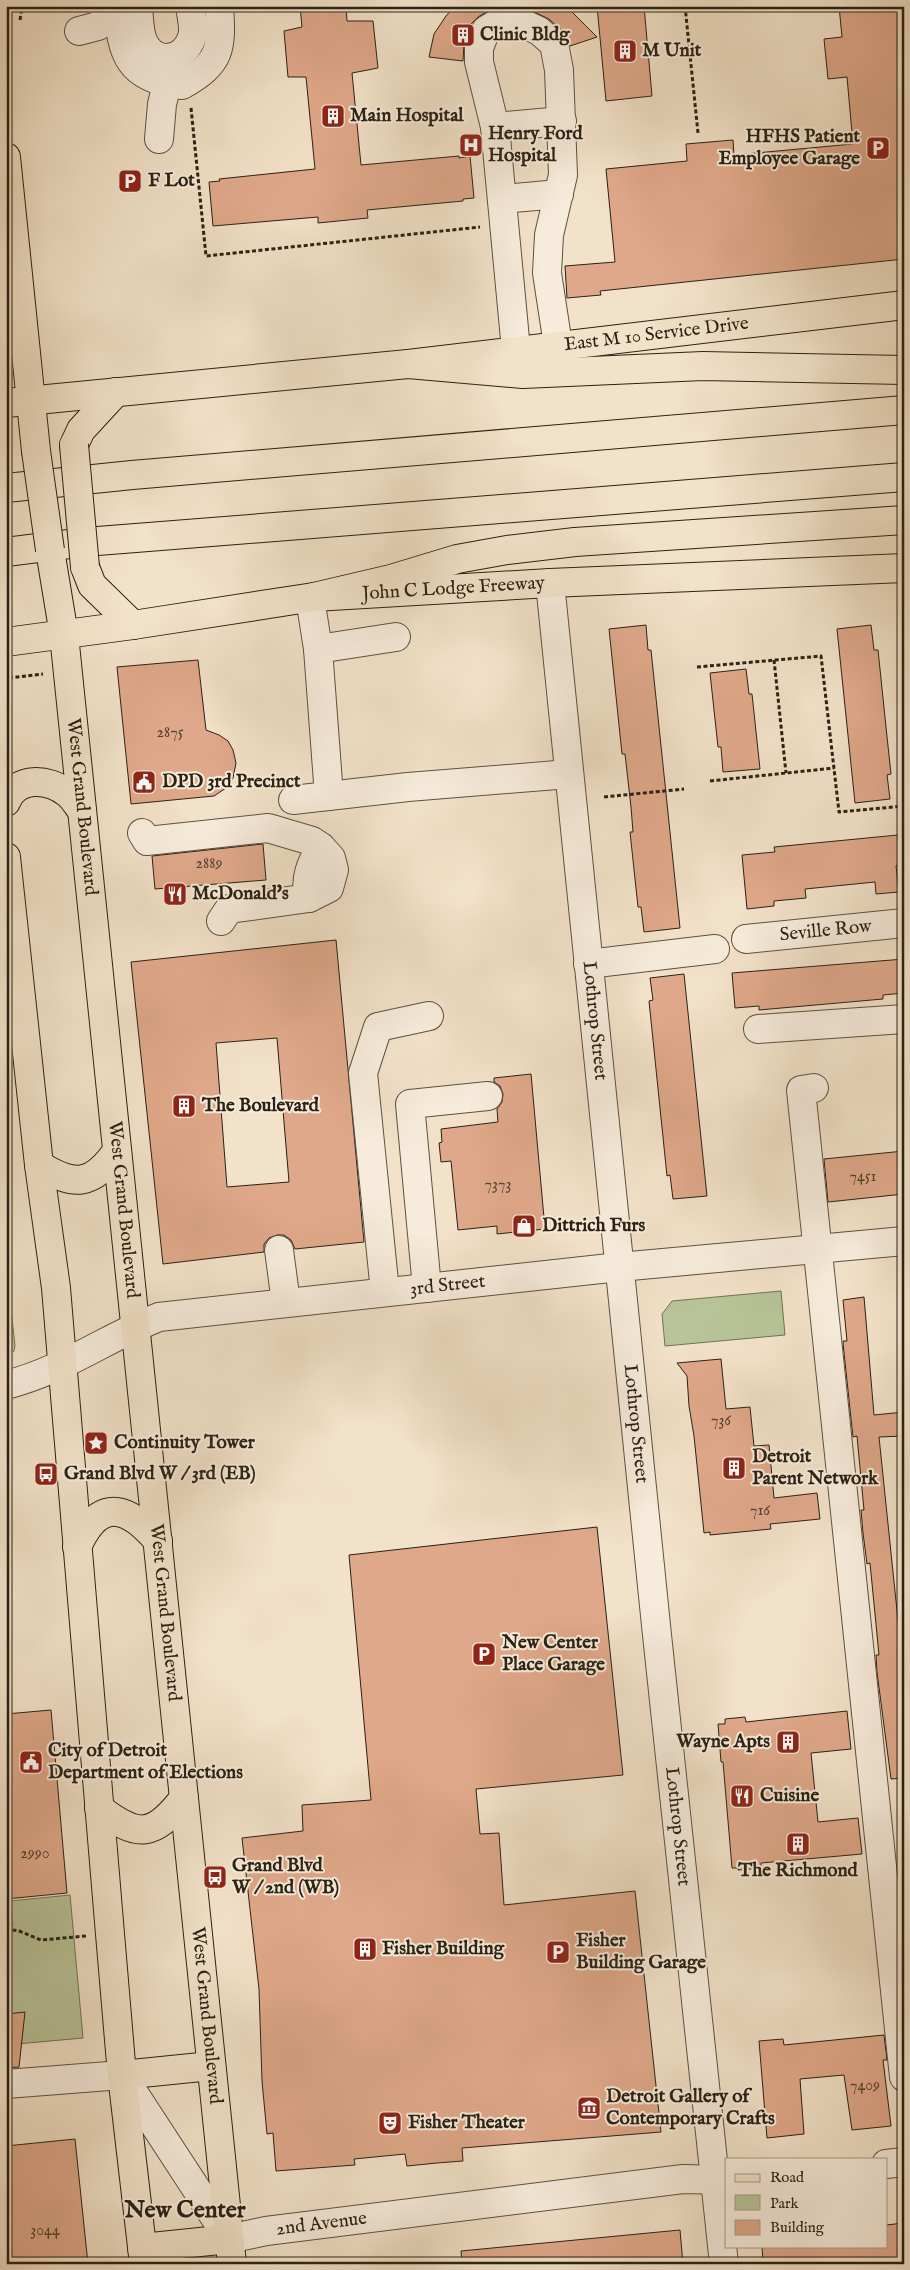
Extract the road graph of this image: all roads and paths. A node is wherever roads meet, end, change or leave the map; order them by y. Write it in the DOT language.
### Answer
graph roads {
  1 [pos="22,6"];
  2 [pos="117,6"];
  3 [pos="138,6"];
  4 [pos="190,6"];
  5 [pos="219,6"];
  6 [pos="685,6"];
  7 [pos="20,20"];
  8 [pos="79,30"];
  9 [pos="171,71"];
  10 [pos="190,105"];
  11 [pos="562,120"];
  12 [pos="495,127"];
  13 [pos="698,133"];
  14 [pos="159,139"];
  15 [pos="6,157"];
  16 [pos="559,194"];
  17 [pos="502,199"];
  18 [pos="485,226"];
  19 [pos="12,277"];
  20 [pos="904,305"];
  21 [pos="558,345"];
  22 [pos="516,350"];
  23 [pos="408,364"];
  24 [pos="904,370"];
  25 [pos="116,392"];
  26 [pos="19,401"];
  27 [pos="904,410"];
  28 [pos="904,477"];
  29 [pos="6,488"];
  30 [pos="904,520"];
  31 [pos="6,552"];
  32 [pos="904,568"];
  33 [pos="550,583"];
  34 [pos="312,598"];
  35 [pos="133,625"];
  36 [pos="64,635"];
  37 [pos="396,637"];
  38 [pos="6,642"];
  39 [pos="317,645"];
  40 [pos="774,660"];
  41 [pos="697,667"];
  42 [pos="43,674"];
  43 [pos="9,678"];
  44 [pos="834,768"];
  45 [pos="786,773"];
  46 [pos="569,774"];
  47 [pos="710,781"];
  48 [pos="684,788"];
  49 [pos="329,796"];
  50 [pos="604,797"];
  51 [pos="293,800"];
  52 [pos="6,802"];
  53 [pos="904,806"];
  54 [pos="82,811"];
  55 [pos="142,833"];
  56 [pos="6,857"];
  57 [pos="222,921"];
  58 [pos="904,923"];
  59 [pos="746,939"];
  60 [pos="715,949"];
  61 [pos="588,964"];
  62 [pos="429,1016"];
  63 [pos="904,1019"];
  64 [pos="758,1029"];
  65 [pos="814,1088"];
  66 [pos="488,1096"];
  67 [pos="117,1151"];
  68 [pos="39,1165"];
  69 [pos="904,1240"];
  70 [pos="818,1249"];
  71 [pos="280,1250"];
  72 [pos="619,1267"];
  73 [pos="427,1288"];
  74 [pos="385,1292"];
  75 [pos="286,1303"];
  76 [pos="135,1326"];
  77 [pos="62,1366"];
  78 [pos="6,1385"];
  79 [pos="158,1540"];
  80 [pos="77,1547"];
  81 [pos="184,1798"];
  82 [pos="99,1808"];
  83 [pos="6,1929"];
  84 [pos="110,1934"];
  85 [pos="211,2066"];
  86 [pos="122,2075"];
  87 [pos="904,2077"];
  88 [pos="6,2084"];
  89 [pos="904,2162"];
  90 [pos="888,2164"];
  91 [pos="721,2180"];
  92 [pos="230,2251"];
  93 [pos="143,2256"];
  94 [pos="724,2264"];
  1 -- 7 [label="path"];
  2 -- 8 [label="street"];
  2 -- 9 [label="street"];
  3 -- 9 [label="street"];
  4 -- 9 [label="street"];
  5 -- 9 [label="street"];
  6 -- 13 [label="path"];
  9 -- 14 [label="street"];
  10 -- 18 [label="path"];
  11 -- 12 [label="street"];
  11 -- 12 [label="street"];
  11 -- 16 [label="street"];
  12 -- 17 [label="street"];
  15 -- 19 [label="main road, West Grand Boulevard"];
  16 -- 17 [label="street"];
  16 -- 21 [label="street"];
  17 -- 22 [label="street"];
  19 -- 26 [label="main road, West Grand Boulevard"];
  20 -- 21 [label="main road, East M 10 Service Drive"];
  21 -- 22 [label="main road, East M 10 Service Drive"];
  22 -- 23 [label="main road, East M 10 Service Drive"];
  23 -- 24 [label="main road"];
  23 -- 25 [label="main road"];
  25 -- 26 [label="main road"];
  25 -- 35 [label="main road, bridge"];
  26 -- 36 [label="main road, West Grand Boulevard, bridge"];
  27 -- 29 [label="main road"];
  28 -- 31 [label="main road"];
  30 -- 34 [label="main road"];
  32 -- 33 [label="main road, John C Lodge Freeway"];
  33 -- 34 [label="main road, John C Lodge Freeway"];
  33 -- 46 [label="street, Lothrop Street"];
  34 -- 35 [label="main road, John C Lodge Freeway"];
  34 -- 39 [label="street"];
  35 -- 36 [label="main road, John C Lodge Freeway"];
  36 -- 38 [label="main road, John C Lodge Freeway"];
  36 -- 54 [label="main road, West Grand Boulevard"];
  37 -- 39 [label="street"];
  39 -- 49 [label="street"];
  40 -- 41 [label="path"];
  40 -- 44 [label="path"];
  40 -- 45 [label="path"];
  42 -- 43 [label="path"];
  44 -- 45 [label="path"];
  44 -- 53 [label="path"];
  45 -- 47 [label="path"];
  46 -- 49 [label="street"];
  46 -- 61 [label="street, Lothrop Street"];
  48 -- 50 [label="path"];
  49 -- 51 [label="street"];
  52 -- 54 [label="main road"];
  54 -- 67 [label="main road, West Grand Boulevard"];
  55 -- 57 [label="street"];
  56 -- 68 [label="main road"];
  58 -- 59 [label="street, Seville Row"];
  60 -- 61 [label="street"];
  61 -- 72 [label="street, Lothrop Street"];
  62 -- 74 [label="street"];
  63 -- 64 [label="street"];
  65 -- 70 [label="street"];
  66 -- 73 [label="street"];
  67 -- 68 [label="main road"];
  67 -- 76 [label="main road, West Grand Boulevard"];
  68 -- 77 [label="main road"];
  69 -- 70 [label="street, 3rd Street"];
  70 -- 72 [label="street, 3rd Street"];
  70 -- 87 [label="street"];
  71 -- 75 [label="street"];
  72 -- 73 [label="street, 3rd Street"];
  72 -- 91 [label="street, Lothrop Street"];
  73 -- 74 [label="street, 3rd Street"];
  74 -- 75 [label="street, 3rd Street"];
  75 -- 76 [label="street, 3rd Street"];
  76 -- 77 [label="street, 3rd Street"];
  76 -- 79 [label="main road, West Grand Boulevard"];
  77 -- 78 [label="street, 3rd Street"];
  77 -- 80 [label="main road"];
  79 -- 80 [label="main road"];
  79 -- 81 [label="main road, West Grand Boulevard"];
  80 -- 82 [label="main road"];
  81 -- 82 [label="main road"];
  81 -- 85 [label="main road, West Grand Boulevard"];
  82 -- 84 [label="main road"];
  83 -- 84 [label="path"];
  84 -- 86 [label="main road"];
  85 -- 86 [label="main road"];
  85 -- 92 [label="main road, West Grand Boulevard"];
  86 -- 88 [label="street"];
  86 -- 92 [label="street"];
  86 -- 93 [label="main road"];
  89 -- 90 [label="street"];
  91 -- 92 [label="street, 2nd Avenue"];
  91 -- 94 [label="street, Lothrop Street"];
  92 -- 93 [label="main road"];
}
